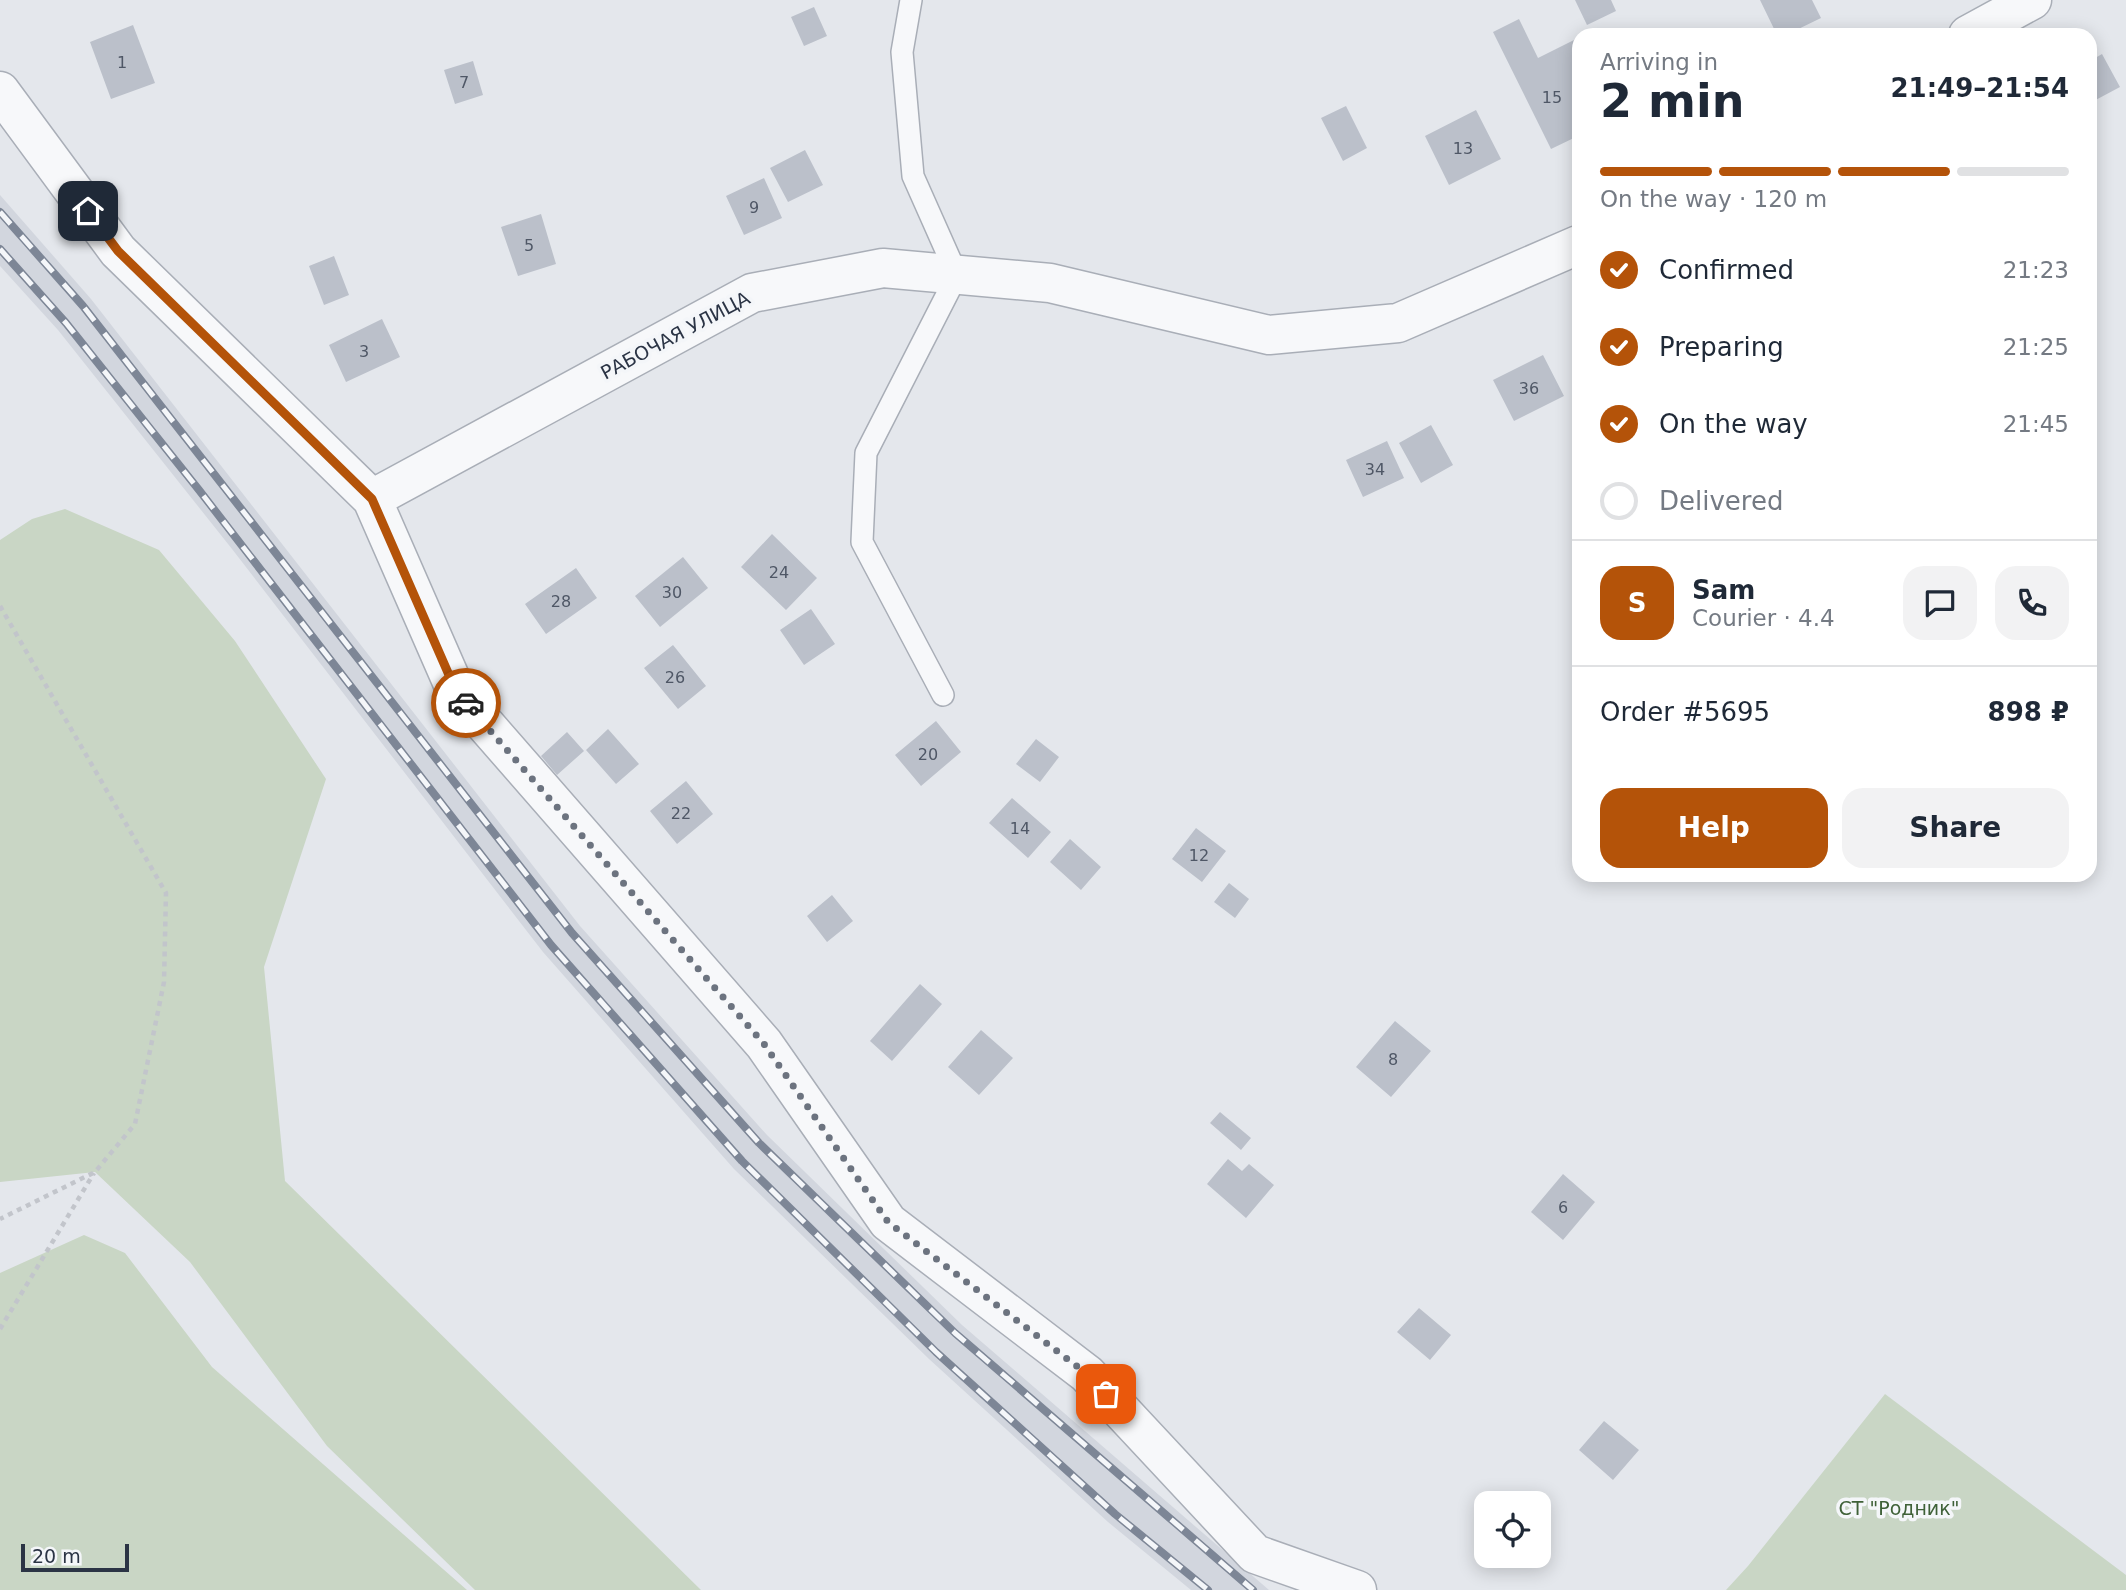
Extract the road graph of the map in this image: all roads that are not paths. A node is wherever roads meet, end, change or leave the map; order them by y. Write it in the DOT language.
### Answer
graph roads {
  1 [pos="911,0"];
  2 [pos="2032,0"];
  3 [pos="1981,28"];
  4 [pos="0,91"];
  5 [pos="1572,248"];
  6 [pos="957,275"];
  7 [pos="372,499"];
  8 [pos="943,695"];
  9 [pos="1357,1590"];
  1 -- 6 [label="lane"];
  2 -- 3 [label="street"];
  4 -- 7 [label="street"];
  5 -- 6 [label="street, РАБОЧАЯ УЛИЦА"];
  6 -- 7 [label="street, РАБОЧАЯ УЛИЦА"];
  6 -- 8 [label="lane"];
  7 -- 9 [label="street"];
}
